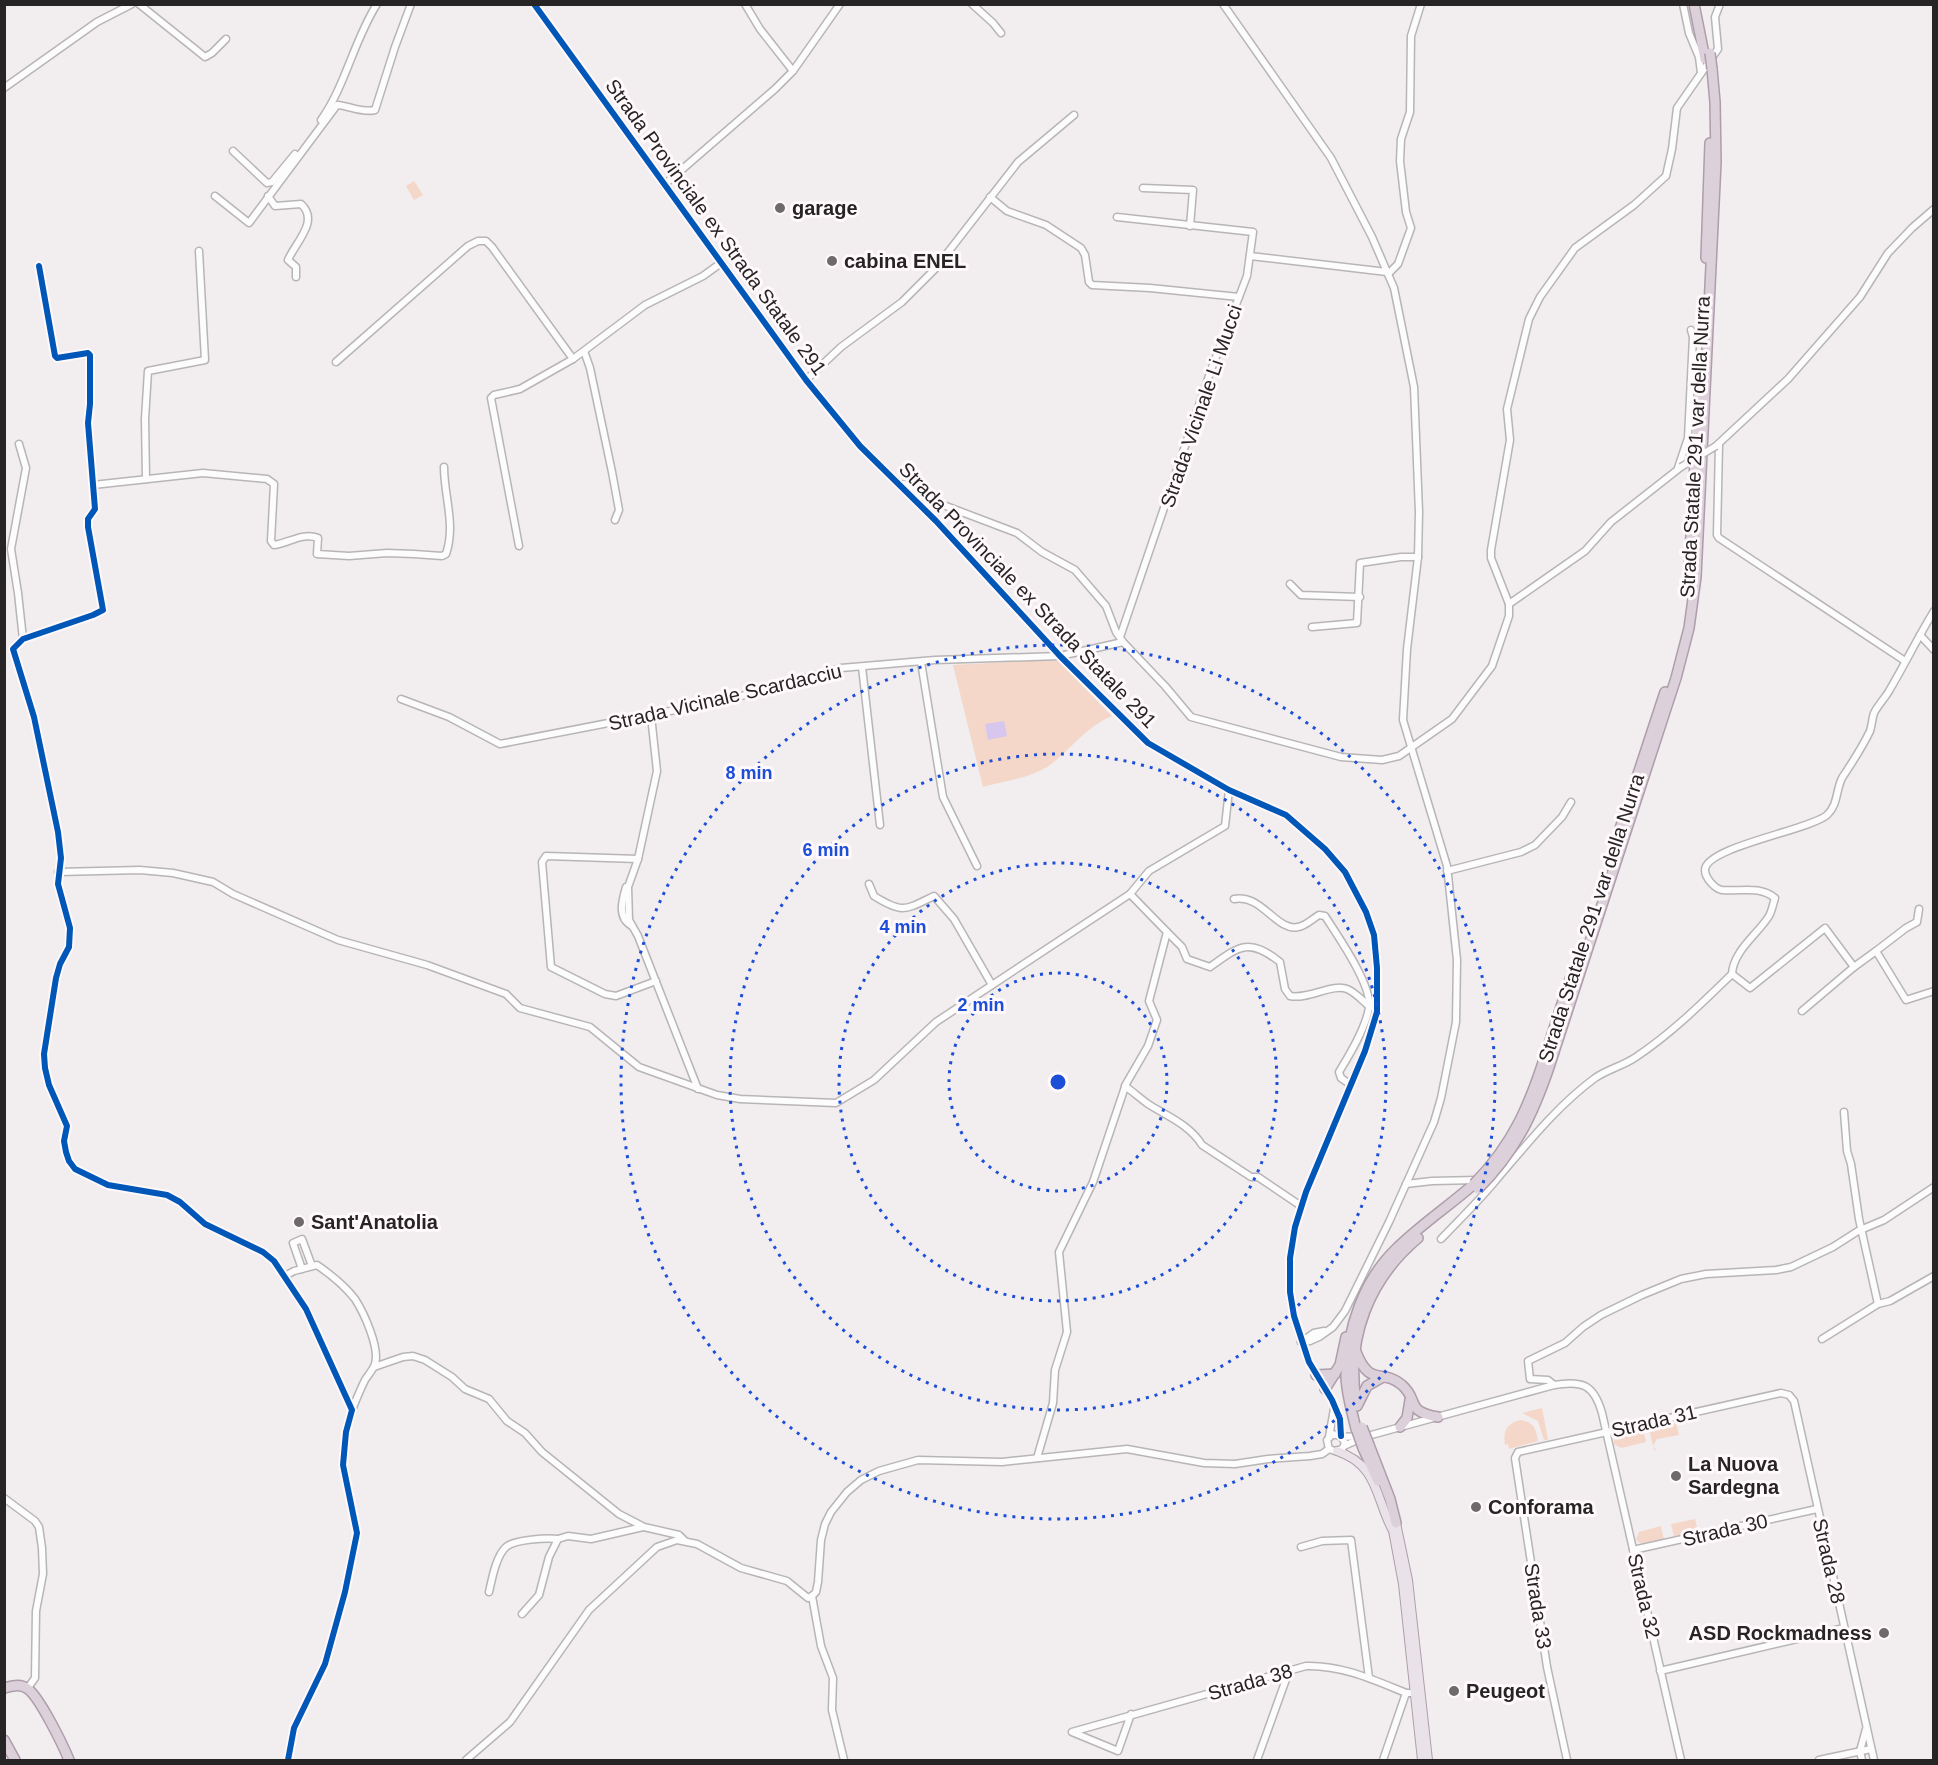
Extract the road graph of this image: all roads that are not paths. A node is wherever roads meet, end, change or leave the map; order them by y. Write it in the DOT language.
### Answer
graph roads {
  1 [pos="132,4"];
  2 [pos="139,4"];
  3 [pos="377,4"];
  4 [pos="411,4"];
  5 [pos="534,4"];
  6 [pos="745,4"];
  7 [pos="840,4"];
  8 [pos="972,4"];
  9 [pos="1223,4"];
  10 [pos="1420,4"];
  11 [pos="1683,4"];
  12 [pos="1694,4"];
  13 [pos="1700,4"];
  14 [pos="1720,4"];
  15 [pos="1001,33"];
  16 [pos="226,39"];
  17 [pos="1708,56"];
  18 [pos="793,71"];
  19 [pos="1707,73"];
  20 [pos="4,88"];
  21 [pos="1074,115"];
  22 [pos="233,151"];
  23 [pos="664,185"];
  24 [pos="1143,188"];
  25 [pos="215,196"];
  26 [pos="268,196"];
  27 [pos="990,196"];
  28 [pos="1934,209"];
  29 [pos="1117,218"];
  30 [pos="1190,226"];
  31 [pos="199,251"];
  32 [pos="1250,256"];
  33 [pos="721,263"];
  34 [pos="39,266"];
  35 [pos="1388,273"];
  36 [pos="296,278"];
  37 [pos="1239,297"];
  38 [pos="1691,330"];
  39 [pos="584,351"];
  40 [pos="573,359"];
  41 [pos="336,362"];
  42 [pos="806,380"];
  43 [pos="18,444"];
  44 [pos="1717,445"];
  45 [pos="880,466"];
  46 [pos="444,467"];
  47 [pos="1679,468"];
  48 [pos="146,479"];
  49 [pos="93,485"];
  50 [pos="615,520"];
  51 [pos="519,546"];
  52 [pos="1418,557"];
  53 [pos="1290,584"];
  54 [pos="1360,597"];
  55 [pos="1509,604"];
  56 [pos="1934,611"];
  57 [pos="1312,627"];
  58 [pos="1920,634"];
  59 [pos="22,639"];
  60 [pos="1121,640"];
  61 [pos="1934,650"];
  62 [pos="1060,656"];
  63 [pos="1905,661"];
  64 [pos="921,662"];
  65 [pos="862,667"];
  66 [pos="401,699"];
  67 [pos="649,716"];
  68 [pos="1411,747"];
  69 [pos="1229,790"];
  70 [pos="1571,802"];
  71 [pos="880,825"];
  72 [pos="636,859"];
  73 [pos="977,866"];
  74 [pos="1447,871"];
  75 [pos="58,872"];
  76 [pos="869,884"];
  77 [pos="1130,894"];
  78 [pos="1234,899"];
  79 [pos="1919,909"];
  80 [pos="1167,932"];
  81 [pos="1876,951"];
  82 [pos="1854,967"];
  83 [pos="1732,974"];
  84 [pos="656,981"];
  85 [pos="992,985"];
  86 [pos="1934,991"];
  87 [pos="1370,1007"];
  88 [pos="1802,1011"];
  89 [pos="1351,1085"];
  90 [pos="1125,1086"];
  91 [pos="698,1089"];
  92 [pos="1844,1112"];
  93 [pos="1496,1180"];
  94 [pos="1406,1184"];
  95 [pos="1476,1186"];
  96 [pos="1934,1187"];
  97 [pos="1301,1206"];
  98 [pos="1863,1230"];
  99 [pos="1441,1239"];
  100 [pos="312,1266"];
  101 [pos="302,1269"];
  102 [pos="285,1276"];
  103 [pos="1934,1276"];
  104 [pos="1878,1304"];
  105 [pos="1294,1316"];
  106 [pos="1354,1318"];
  107 [pos="1317,1335"];
  108 [pos="1822,1339"];
  109 [pos="1302,1342"];
  110 [pos="1355,1350"];
  111 [pos="1309,1362"];
  112 [pos="374,1367"];
  113 [pos="1335,1374"];
  114 [pos="1316,1375"];
  115 [pos="1382,1377"];
  116 [pos="1554,1384"];
  117 [pos="1325,1389"];
  118 [pos="1789,1395"];
  119 [pos="1412,1403"];
  120 [pos="1357,1408"];
  121 [pos="1334,1409"];
  122 [pos="352,1410"];
  123 [pos="1438,1417"];
  124 [pos="1340,1419"];
  125 [pos="1411,1424"];
  126 [pos="1400,1427"];
  127 [pos="1359,1432"];
  128 [pos="1606,1432"];
  129 [pos="1342,1436"];
  130 [pos="1329,1437"];
  131 [pos="1337,1449"];
  132 [pos="1518,1452"];
  133 [pos="1037,1458"];
  134 [pos="4,1498"];
  135 [pos="1817,1509"];
  136 [pos="1394,1526"];
  137 [pos="644,1527"];
  138 [pos="558,1539"];
  139 [pos="686,1541"];
  140 [pos="1301,1547"];
  141 [pos="1633,1550"];
  142 [pos="489,1592"];
  143 [pos="812,1596"];
  144 [pos="522,1614"];
  145 [pos="1844,1628"];
  146 [pos="1289,1671"];
  147 [pos="1660,1671"];
  148 [pos="1369,1678"];
  149 [pos="4,1688"];
  150 [pos="27,1689"];
  151 [pos="1411,1693"];
  152 [pos="1131,1714"];
  153 [pos="1867,1728"];
  154 [pos="4,1740"];
  155 [pos="1871,1749"];
  156 [pos="1860,1751"];
  157 [pos="4,1754"];
  158 [pos="8,1761"];
  159 [pos="15,1761"];
  160 [pos="69,1761"];
  161 [pos="288,1761"];
  162 [pos="466,1761"];
  163 [pos="844,1761"];
  164 [pos="1257,1761"];
  165 [pos="1383,1761"];
  166 [pos="1422,1761"];
  167 [pos="1428,1761"];
  168 [pos="1567,1761"];
  169 [pos="1681,1761"];
  170 [pos="1819,1761"];
  171 [pos="1862,1761"];
  172 [pos="1874,1761"];
  1 -- 20 [label="street"];
  2 -- 16 [label="street"];
  3 -- 22 [label="street"];
  4 -- 26 [label="street"];
  5 -- 23 [label="street, Strada Provinciale ex Strada Statale 291"];
  6 -- 18 [label="street"];
  7 -- 18 [label="street"];
  8 -- 15 [label="street"];
  9 -- 35 [label="street"];
  10 -- 35 [label="street"];
  11 -- 19 [label="street"];
  12 -- 17 [label="highway, Strada Statale 291 var della Nurra"];
  13 -- 17 [label="highway, Strada Statale 291 var della Nurra"];
  14 -- 19 [label="street"];
  17 -- 19 [label="highway, Strada Statale 291 var della Nurra, bridge"];
  18 -- 23 [label="street"];
  19 -- 55 [label="street"];
  19 -- 95 [label="highway, Strada Statale 291 var della Nurra, bridge"];
  21 -- 27 [label="street"];
  23 -- 33 [label="street, Strada Provinciale ex Strada Statale 291"];
  24 -- 30 [label="street"];
  25 -- 26 [label="street"];
  26 -- 36 [label="street"];
  27 -- 37 [label="street"];
  27 -- 42 [label="street"];
  28 -- 44 [label="street"];
  29 -- 30 [label="street, Strada Vicinale Li Mucci"];
  30 -- 32 [label="street, Strada Vicinale Li Mucci"];
  31 -- 48 [label="street"];
  32 -- 35 [label="street"];
  32 -- 37 [label="street, Strada Vicinale Li Mucci"];
  33 -- 39 [label="street"];
  33 -- 42 [label="street, Strada Provinciale ex Strada Statale 291"];
  34 -- 49 [label="street"];
  35 -- 52 [label="street"];
  37 -- 60 [label="street, Strada Vicinale Li Mucci"];
  38 -- 47 [label="street"];
  39 -- 40 [label="street"];
  39 -- 50 [label="street"];
  40 -- 41 [label="street"];
  40 -- 51 [label="street"];
  42 -- 45 [label="street, Strada Provinciale ex Strada Statale 291"];
  43 -- 59 [label="street"];
  44 -- 47 [label="street, bridge"];
  44 -- 63 [label="street"];
  45 -- 60 [label="street"];
  45 -- 62 [label="street, Strada Provinciale ex Strada Statale 291"];
  46 -- 48 [label="street"];
  47 -- 55 [label="street"];
  48 -- 49 [label="street"];
  49 -- 59 [label="street"];
  52 -- 54 [label="street"];
  52 -- 68 [label="street"];
  53 -- 54 [label="street"];
  54 -- 57 [label="street"];
  55 -- 68 [label="street"];
  56 -- 58 [label="street"];
  58 -- 61 [label="street"];
  58 -- 63 [label="street"];
  59 -- 75 [label="street"];
  60 -- 62 [label="street, Strada Vicinale Scardacciu"];
  60 -- 68 [label="street"];
  62 -- 64 [label="street, Strada Vicinale Scardacciu"];
  62 -- 69 [label="street, Strada Provinciale ex Strada Statale 291"];
  63 -- 83 [label="street"];
  64 -- 65 [label="street, Strada Vicinale Scardacciu"];
  64 -- 73 [label="street"];
  65 -- 67 [label="street, Strada Vicinale Scardacciu"];
  65 -- 71 [label="street"];
  66 -- 67 [label="street, Strada Vicinale Scardacciu"];
  67 -- 72 [label="street"];
  68 -- 74 [label="street"];
  69 -- 77 [label="street"];
  69 -- 89 [label="street, Strada Provinciale ex Strada Statale 291"];
  70 -- 74 [label="street"];
  72 -- 84 [label="street"];
  72 -- 84 [label="street"];
  74 -- 94 [label="street"];
  75 -- 91 [label="street"];
  75 -- 102 [label="street"];
  76 -- 85 [label="street"];
  77 -- 80 [label="street"];
  77 -- 85 [label="street"];
  78 -- 87 [label="street"];
  79 -- 81 [label="street"];
  80 -- 87 [label="street"];
  80 -- 90 [label="street"];
  81 -- 82 [label="street"];
  81 -- 86 [label="street"];
  82 -- 83 [label="street"];
  82 -- 88 [label="street"];
  83 -- 93 [label="street"];
  84 -- 91 [label="street"];
  85 -- 91 [label="street"];
  87 -- 89 [label="street"];
  89 -- 97 [label="street, Strada Provinciale ex Strada Statale 291"];
  90 -- 97 [label="street"];
  90 -- 133 [label="street"];
  92 -- 98 [label="street"];
  93 -- 94 [label="street"];
  93 -- 99 [label="street"];
  94 -- 107 [label="street"];
  95 -- 106 [label="highway, Strada Statale 291 var della Nurra"];
  95 -- 110 [label="highway, Strada Statale 291 var della Nurra"];
  96 -- 98 [label="street"];
  97 -- 105 [label="street, Strada Provinciale ex Strada Statale 291"];
  98 -- 104 [label="street"];
  98 -- 116 [label="street"];
  100 -- 101 [label="street"];
  100 -- 101 [label="street"];
  100 -- 112 [label="street"];
  101 -- 102 [label="street"];
  102 -- 122 [label="street"];
  103 -- 104 [label="street"];
  104 -- 108 [label="street"];
  105 -- 107 [label="street"];
  105 -- 109 [label="street, Strada Provinciale ex Strada Statale 291"];
  106 -- 113 [label="highway"];
  106 -- 127 [label="highway, Strada Statale 291 var della Nurra"];
  107 -- 109 [label="street"];
  107 -- 111 [label="street"];
  109 -- 111 [label="street, Strada Provinciale ex Strada Statale 291"];
  110 -- 115 [label="highway"];
  110 -- 120 [label="highway, Strada Statale 291 var della Nurra"];
  111 -- 114 [label="street, Strada Provinciale ex Strada Statale 291"];
  112 -- 122 [label="street"];
  112 -- 137 [label="street"];
  113 -- 114 [label="highway"];
  113 -- 117 [label="highway"];
  114 -- 117 [label="street, Strada Provinciale ex Strada Statale 291"];
  115 -- 119 [label="highway"];
  115 -- 120 [label="highway"];
  116 -- 123 [label="street"];
  116 -- 128 [label="street, Strada 32"];
  117 -- 121 [label="street, Strada Provinciale ex Strada Statale 291"];
  118 -- 128 [label="street, Strada 31"];
  118 -- 135 [label="street, Strada 28"];
  119 -- 123 [label="highway"];
  119 -- 125 [label="highway"];
  119 -- 126 [label="highway"];
  120 -- 127 [label="highway, Strada Statale 291 var della Nurra"];
  121 -- 124 [label="street, Strada Provinciale ex Strada Statale 291"];
  121 -- 130 [label="street"];
  122 -- 161 [label="street"];
  123 -- 125 [label="street"];
  124 -- 127 [label="street"];
  124 -- 129 [label="street, Strada Provinciale ex Strada Statale 291"];
  125 -- 126 [label="street"];
  126 -- 127 [label="street"];
  127 -- 129 [label="street"];
  127 -- 131 [label="street"];
  127 -- 136 [label="highway, Strada Statale 291 var della Nurra, bridge"];
  128 -- 132 [label="street, Strada 31"];
  128 -- 141 [label="street, Strada 32"];
  129 -- 130 [label="street"];
  129 -- 131 [label="street, Strada Provinciale ex Strada Statale 291"];
  130 -- 131 [label="street"];
  131 -- 133 [label="street"];
  131 -- 136 [label="main road"];
  132 -- 168 [label="street, Strada 33"];
  133 -- 143 [label="street"];
  134 -- 150 [label="street"];
  135 -- 141 [label="street, Strada 30"];
  135 -- 145 [label="street, Strada 28"];
  136 -- 151 [label="main road, Strada Statale 291 var della Nurra"];
  136 -- 167 [label="main road, Strada Statale 291 var della Nurra"];
  137 -- 138 [label="street"];
  137 -- 139 [label="street"];
  138 -- 142 [label="street"];
  138 -- 144 [label="street"];
  139 -- 143 [label="street"];
  139 -- 162 [label="street"];
  140 -- 148 [label="street"];
  141 -- 147 [label="street, Strada 32"];
  143 -- 163 [label="street"];
  145 -- 147 [label="street"];
  145 -- 153 [label="street, Strada 28"];
  146 -- 148 [label="street, Strada 38"];
  146 -- 152 [label="street, Strada 38"];
  146 -- 164 [label="street"];
  147 -- 169 [label="street, Strada 32"];
  148 -- 151 [label="street, Strada 38"];
  149 -- 150 [label="highway"];
  150 -- 160 [label="highway"];
  151 -- 165 [label="street"];
  151 -- 166 [label="main road, Strada Statale 291 var della Nurra"];
  152 -- 152 [label="street, Strada 38"];
  153 -- 155 [label="street, Strada 28"];
  153 -- 156 [label="street, Strada 28"];
  154 -- 159 [label="highway"];
  155 -- 156 [label="street"];
  155 -- 172 [label="street, Strada 28"];
  156 -- 170 [label="street"];
  156 -- 171 [label="street, Strada 28"];
  157 -- 158 [label="highway"];
}
